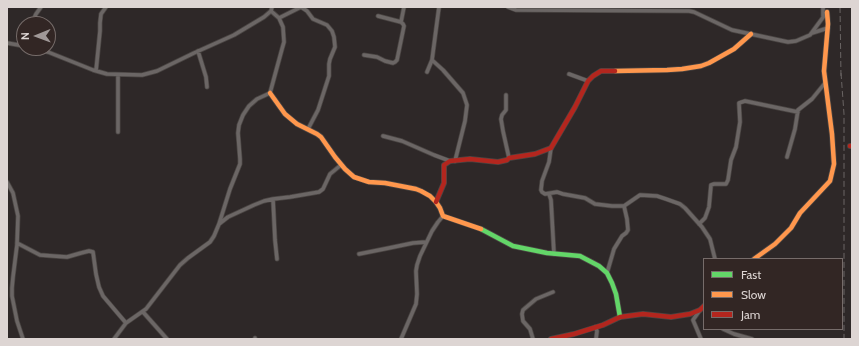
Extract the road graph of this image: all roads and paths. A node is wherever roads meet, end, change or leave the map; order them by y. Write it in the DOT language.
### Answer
graph roads {
  1 [pos="41,7"];
  2 [pos="106,7"];
  3 [pos="404,7"];
  4 [pos="439,7"];
  5 [pos="508,7"];
  6 [pos="823,7"];
  7 [pos="271,9"];
  8 [pos="825,14"];
  9 [pos="35,16"];
  10 [pos="378,16"];
  11 [pos="279,18"];
  12 [pos="401,22"];
  13 [pos="828,28"];
  14 [pos="812,33"];
  15 [pos="751,34"];
  16 [pos="198,50"];
  17 [pos="56,55"];
  18 [pos="364,55"];
  19 [pos="432,60"];
  20 [pos="96,71"];
  21 [pos="426,72"];
  22 [pos="569,74"];
  23 [pos="118,75"];
  24 [pos="588,81"];
  25 [pos="825,83"];
  26 [pos="206,87"];
  27 [pos="270,93"];
  28 [pos="506,95"];
  29 [pos="798,112"];
  30 [pos="308,129"];
  31 [pos="118,132"];
  32 [pos="383,136"];
  33 [pos="551,148"];
  34 [pos="787,157"];
  35 [pos="509,158"];
  36 [pos="450,161"];
  37 [pos="455,161"];
  38 [pos="341,165"];
  39 [pos="7,182"];
  40 [pos="549,194"];
  41 [pos="273,199"];
  42 [pos="436,202"];
  43 [pos="624,206"];
  44 [pos="443,216"];
  45 [pos="219,224"];
  46 [pos="699,224"];
  47 [pos="426,242"];
  48 [pos="17,243"];
  49 [pos="360,254"];
  50 [pos="554,254"];
  51 [pos="715,258"];
  52 [pos="755,258"];
  53 [pos="277,259"];
  54 [pos="607,274"];
  55 [pos="553,292"];
  56 [pos="702,309"];
  57 [pos="143,312"];
  58 [pos="620,317"];
  59 [pos="126,323"];
  60 [pos="595,327"];
  61 [pos="726,330"];
  62 [pos="23,339"];
  63 [pos="114,339"];
  64 [pos="167,339"];
  65 [pos="401,339"];
  66 [pos="533,339"];
  67 [pos="551,339"];
  68 [pos="596,339"];
  69 [pos="701,339"];
  70 [pos="752,339"];
  1 -- 9 [label="street"];
  2 -- 20 [label="street"];
  3 -- 12 [label="street"];
  4 -- 19 [label="street"];
  5 -- 15 [label="street"];
  6 -- 8 [label="street"];
  7 -- 11 [label="street"];
  7 -- 16 [label="street"];
  8 -- 13 [label="street"];
  8 -- 14 [label="street"];
  10 -- 12 [label="street"];
  11 -- 27 [label="street"];
  11 -- 30 [label="street"];
  12 -- 18 [label="street"];
  13 -- 14 [label="street"];
  13 -- 25 [label="street"];
  14 -- 15 [label="street"];
  15 -- 24 [label="street"];
  16 -- 23 [label="street"];
  16 -- 26 [label="street"];
  17 -- 20 [label="street"];
  19 -- 21 [label="street"];
  19 -- 37 [label="street"];
  20 -- 23 [label="street"];
  22 -- 24 [label="street"];
  23 -- 31 [label="street"];
  24 -- 33 [label="street"];
  25 -- 29 [label="street"];
  25 -- 52 [label="street"];
  27 -- 30 [label="street"];
  27 -- 45 [label="street"];
  28 -- 35 [label="street"];
  29 -- 34 [label="street"];
  29 -- 46 [label="street"];
  30 -- 38 [label="street"];
  32 -- 36 [label="street"];
  33 -- 35 [label="street"];
  33 -- 40 [label="street"];
  35 -- 37 [label="street"];
  36 -- 37 [label="street"];
  36 -- 42 [label="street"];
  38 -- 41 [label="street"];
  38 -- 42 [label="street"];
  39 -- 48 [label="street"];
  40 -- 43 [label="street"];
  40 -- 50 [label="street"];
  41 -- 45 [label="street"];
  41 -- 53 [label="street"];
  42 -- 44 [label="street"];
  43 -- 46 [label="street"];
  43 -- 54 [label="street"];
  44 -- 47 [label="street"];
  44 -- 50 [label="street"];
  45 -- 57 [label="street"];
  46 -- 51 [label="street"];
  47 -- 49 [label="street"];
  47 -- 65 [label="street"];
  48 -- 59 [label="street"];
  48 -- 62 [label="street"];
  50 -- 54 [label="street"];
  54 -- 58 [label="street"];
  55 -- 66 [label="street"];
  56 -- 58 [label="street"];
  56 -- 69 [label="street"];
  57 -- 59 [label="street"];
  57 -- 64 [label="street"];
  58 -- 60 [label="street"];
  59 -- 63 [label="street"];
  60 -- 67 [label="street"];
  60 -- 68 [label="street"];
  61 -- 70 [label="street"];
}
